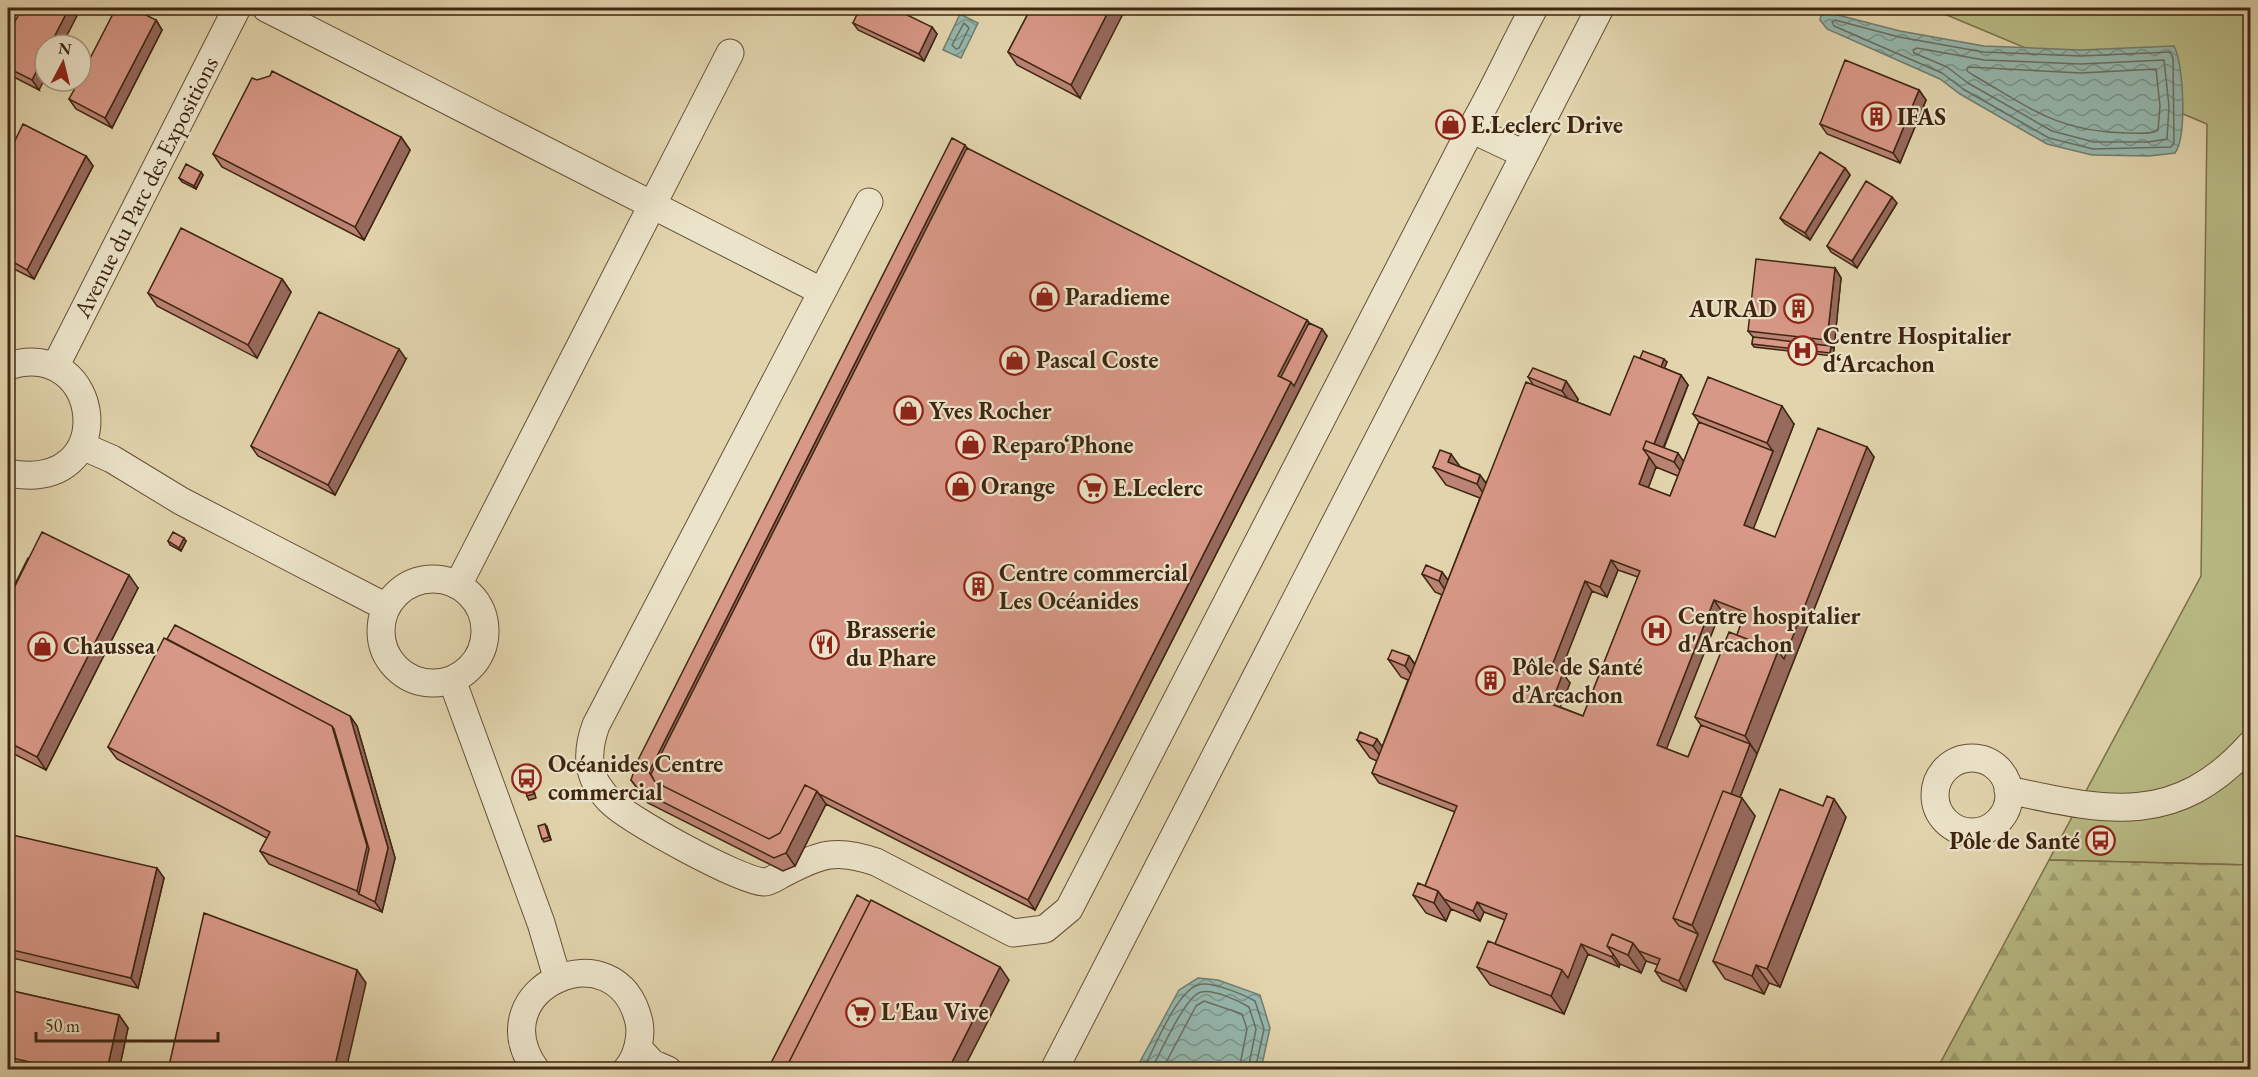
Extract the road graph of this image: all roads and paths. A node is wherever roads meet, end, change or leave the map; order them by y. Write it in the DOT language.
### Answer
graph roads {
  1 [pos="237,8"];
  2 [pos="266,8"];
  3 [pos="1534,8"];
  4 [pos="1600,8"];
  5 [pos="730,53"];
  6 [pos="1471,129"];
  7 [pos="1524,154"];
  8 [pos="869,202"];
  9 [pos="652,205"];
  10 [pos="821,291"];
  11 [pos="8,366"];
  12 [pos="55,367"];
  13 [pos="82,446"];
  14 [pos="8,473"];
  15 [pos="458,585"];
  16 [pos="386,607"];
  17 [pos="452,680"];
  18 [pos="2250,746"];
  19 [pos="2008,790"];
  20 [pos="557,977"];
  21 [pos="632,1059"];
  22 [pos="536,1070"];
  23 [pos="668,1070"];
  24 [pos="1054,1070"];
  1 -- 12 [label="street, Avenue du Parc des Expositions"];
  2 -- 9 [label="street"];
  3 -- 6 [label="street"];
  4 -- 7 [label="street"];
  5 -- 9 [label="street"];
  6 -- 7 [label="street"];
  6 -- 10 [label="street"];
  7 -- 24 [label="street"];
  8 -- 10 [label="street"];
  9 -- 10 [label="street"];
  9 -- 15 [label="street"];
  11 -- 12 [label="street"];
  12 -- 13 [label="street"];
  13 -- 14 [label="street"];
  13 -- 16 [label="street"];
  15 -- 16 [label="street"];
  15 -- 17 [label="street"];
  16 -- 17 [label="street"];
  17 -- 20 [label="street"];
  18 -- 19 [label="street"];
  20 -- 21 [label="street"];
  20 -- 22 [label="street"];
  21 -- 23 [label="street"];
}
